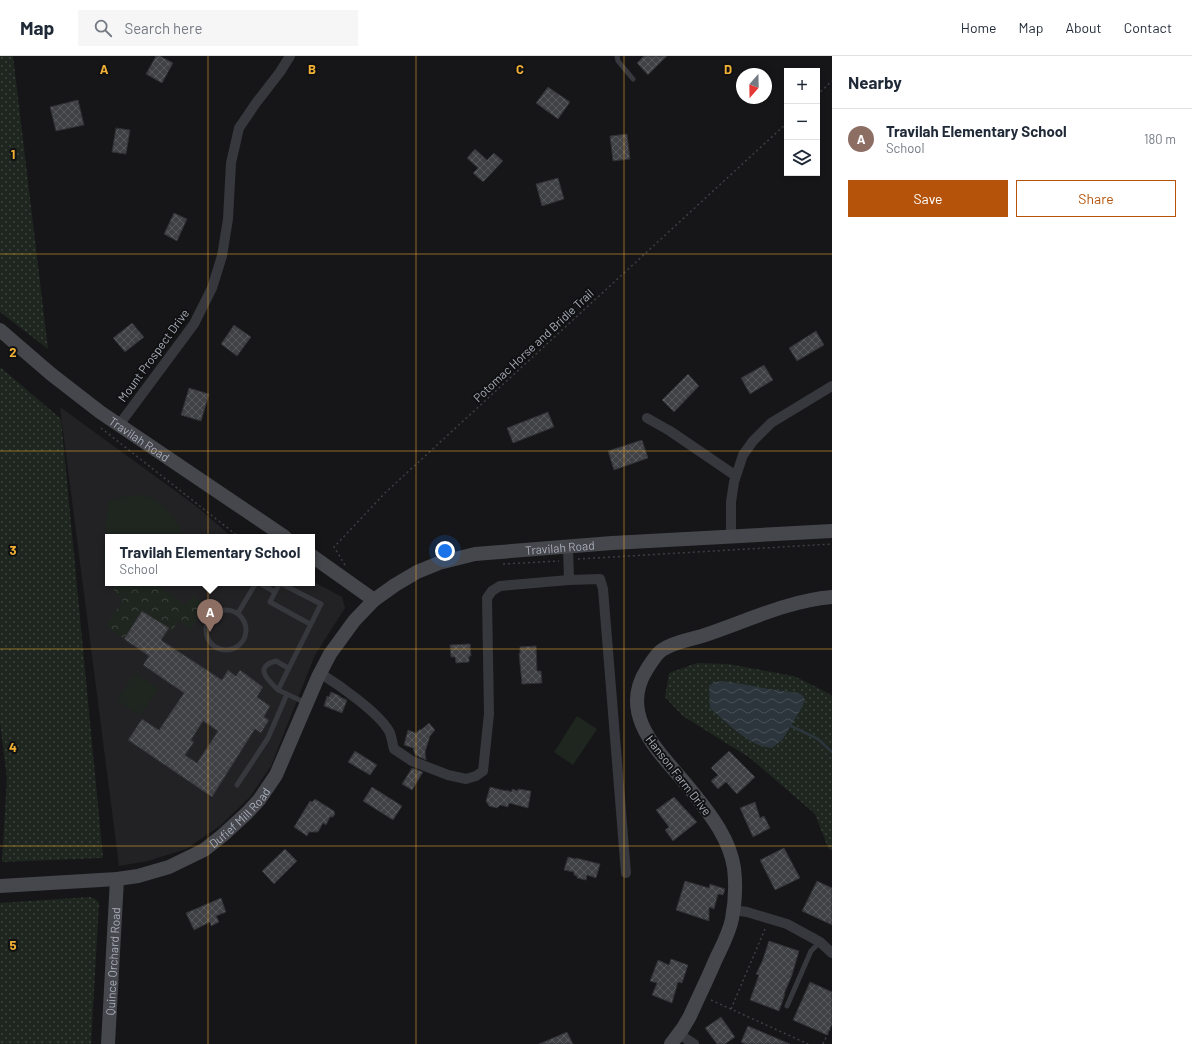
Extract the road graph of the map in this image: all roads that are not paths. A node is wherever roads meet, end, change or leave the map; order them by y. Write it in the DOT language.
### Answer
graph roads {
  1 [pos="290,56"];
  2 [pos="617,56"];
  3 [pos="633,79"];
  4 [pos="0,330"];
  5 [pos="832,386"];
  6 [pos="647,418"];
  7 [pos="119,425"];
  8 [pos="736,476"];
  9 [pos="832,531"];
  10 [pos="281,534"];
  11 [pos="731,537"];
  12 [pos="568,553"];
  13 [pos="315,558"];
  14 [pos="569,580"];
  15 [pos="255,586"];
  16 [pos="263,586"];
  17 [pos="278,586"];
  18 [pos="286,586"];
  19 [pos="275,592"];
  20 [pos="832,597"];
  21 [pos="374,600"];
  22 [pos="238,613"];
  23 [pos="310,624"];
  24 [pos="288,668"];
  25 [pos="320,673"];
  26 [pos="278,690"];
  27 [pos="287,694"];
  28 [pos="307,703"];
  29 [pos="237,785"];
  30 [pos="626,873"];
  31 [pos="117,879"];
  32 [pos="0,886"];
  33 [pos="734,910"];
  34 [pos="820,942"];
  35 [pos="832,953"];
  36 [pos="787,1006"];
  37 [pos="675,1039"];
  38 [pos="108,1044"];
  39 [pos="694,1044"];
  1 -- 7 [label="street, Mount Prospect Drive"];
  2 -- 3 [label="lane"];
  4 -- 7 [label="main road, Travilah Road"];
  5 -- 8 [label="street"];
  6 -- 8 [label="street"];
  7 -- 10 [label="main road, Travilah Road"];
  8 -- 11 [label="street"];
  9 -- 11 [label="main road, Travilah Road"];
  11 -- 12 [label="main road, Travilah Road"];
  12 -- 14 [label="street"];
  12 -- 21 [label="main road, Travilah Road"];
  13 -- 21 [label="main road"];
  14 -- 25 [label="street"];
  14 -- 30 [label="street"];
  15 -- 22 [label="lane"];
  16 -- 19 [label="lane"];
  17 -- 19 [label="lane"];
  18 -- 23 [label="lane"];
  19 -- 23 [label="lane"];
  20 -- 33 [label="main road, Hanson Farm Drive"];
  21 -- 25 [label="main road, Dufief Mill Road"];
  22 -- 22 [label="lane"];
  23 -- 24 [label="lane"];
  24 -- 26 [label="lane"];
  24 -- 26 [label="lane"];
  25 -- 28 [label="main road, Dufief Mill Road"];
  26 -- 27 [label="lane"];
  27 -- 28 [label="lane"];
  27 -- 29 [label="lane"];
  28 -- 31 [label="main road, Dufief Mill Road"];
  31 -- 32 [label="main road, Dufief Mill Road"];
  31 -- 38 [label="main road, Quince Orchard Road"];
  33 -- 34 [label="street"];
  33 -- 37 [label="main road, Hanson Farm Drive"];
  34 -- 35 [label="street"];
  34 -- 36 [label="lane"];
  37 -- 39 [label="street"];
}
